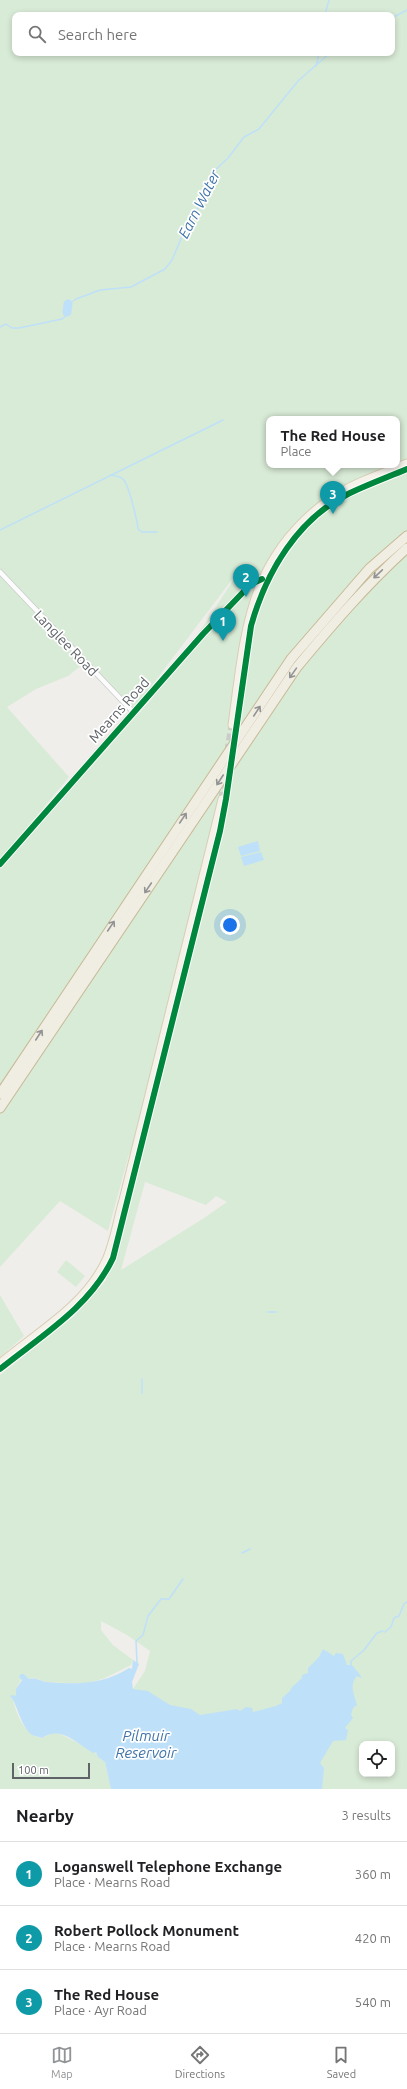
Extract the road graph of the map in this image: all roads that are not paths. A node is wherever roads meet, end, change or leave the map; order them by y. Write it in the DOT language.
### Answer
graph roads {
  1 [pos="395,468"];
  2 [pos="407,536"];
  3 [pos="407,548"];
  4 [pos="0,572"];
  5 [pos="262,579"];
  6 [pos="134,713"];
  7 [pos="232,725"];
  8 [pos="222,798"];
  9 [pos="0,864"];
  10 [pos="0,1094"];
  11 [pos="0,1108"];
  12 [pos="0,1363"];
  1 -- 5 [label="main road"];
  10 -- 2 [label="highway, one-way"];
  3 -- 11 [label="highway, one-way"];
  4 -- 6 [label="street, Langlee Road"];
  5 -- 6 [label="street, Mearns Road"];
  5 -- 7 [label="main road"];
  6 -- 9 [label="street, Mearns Road"];
  8 -- 12 [label="main road"];
}
